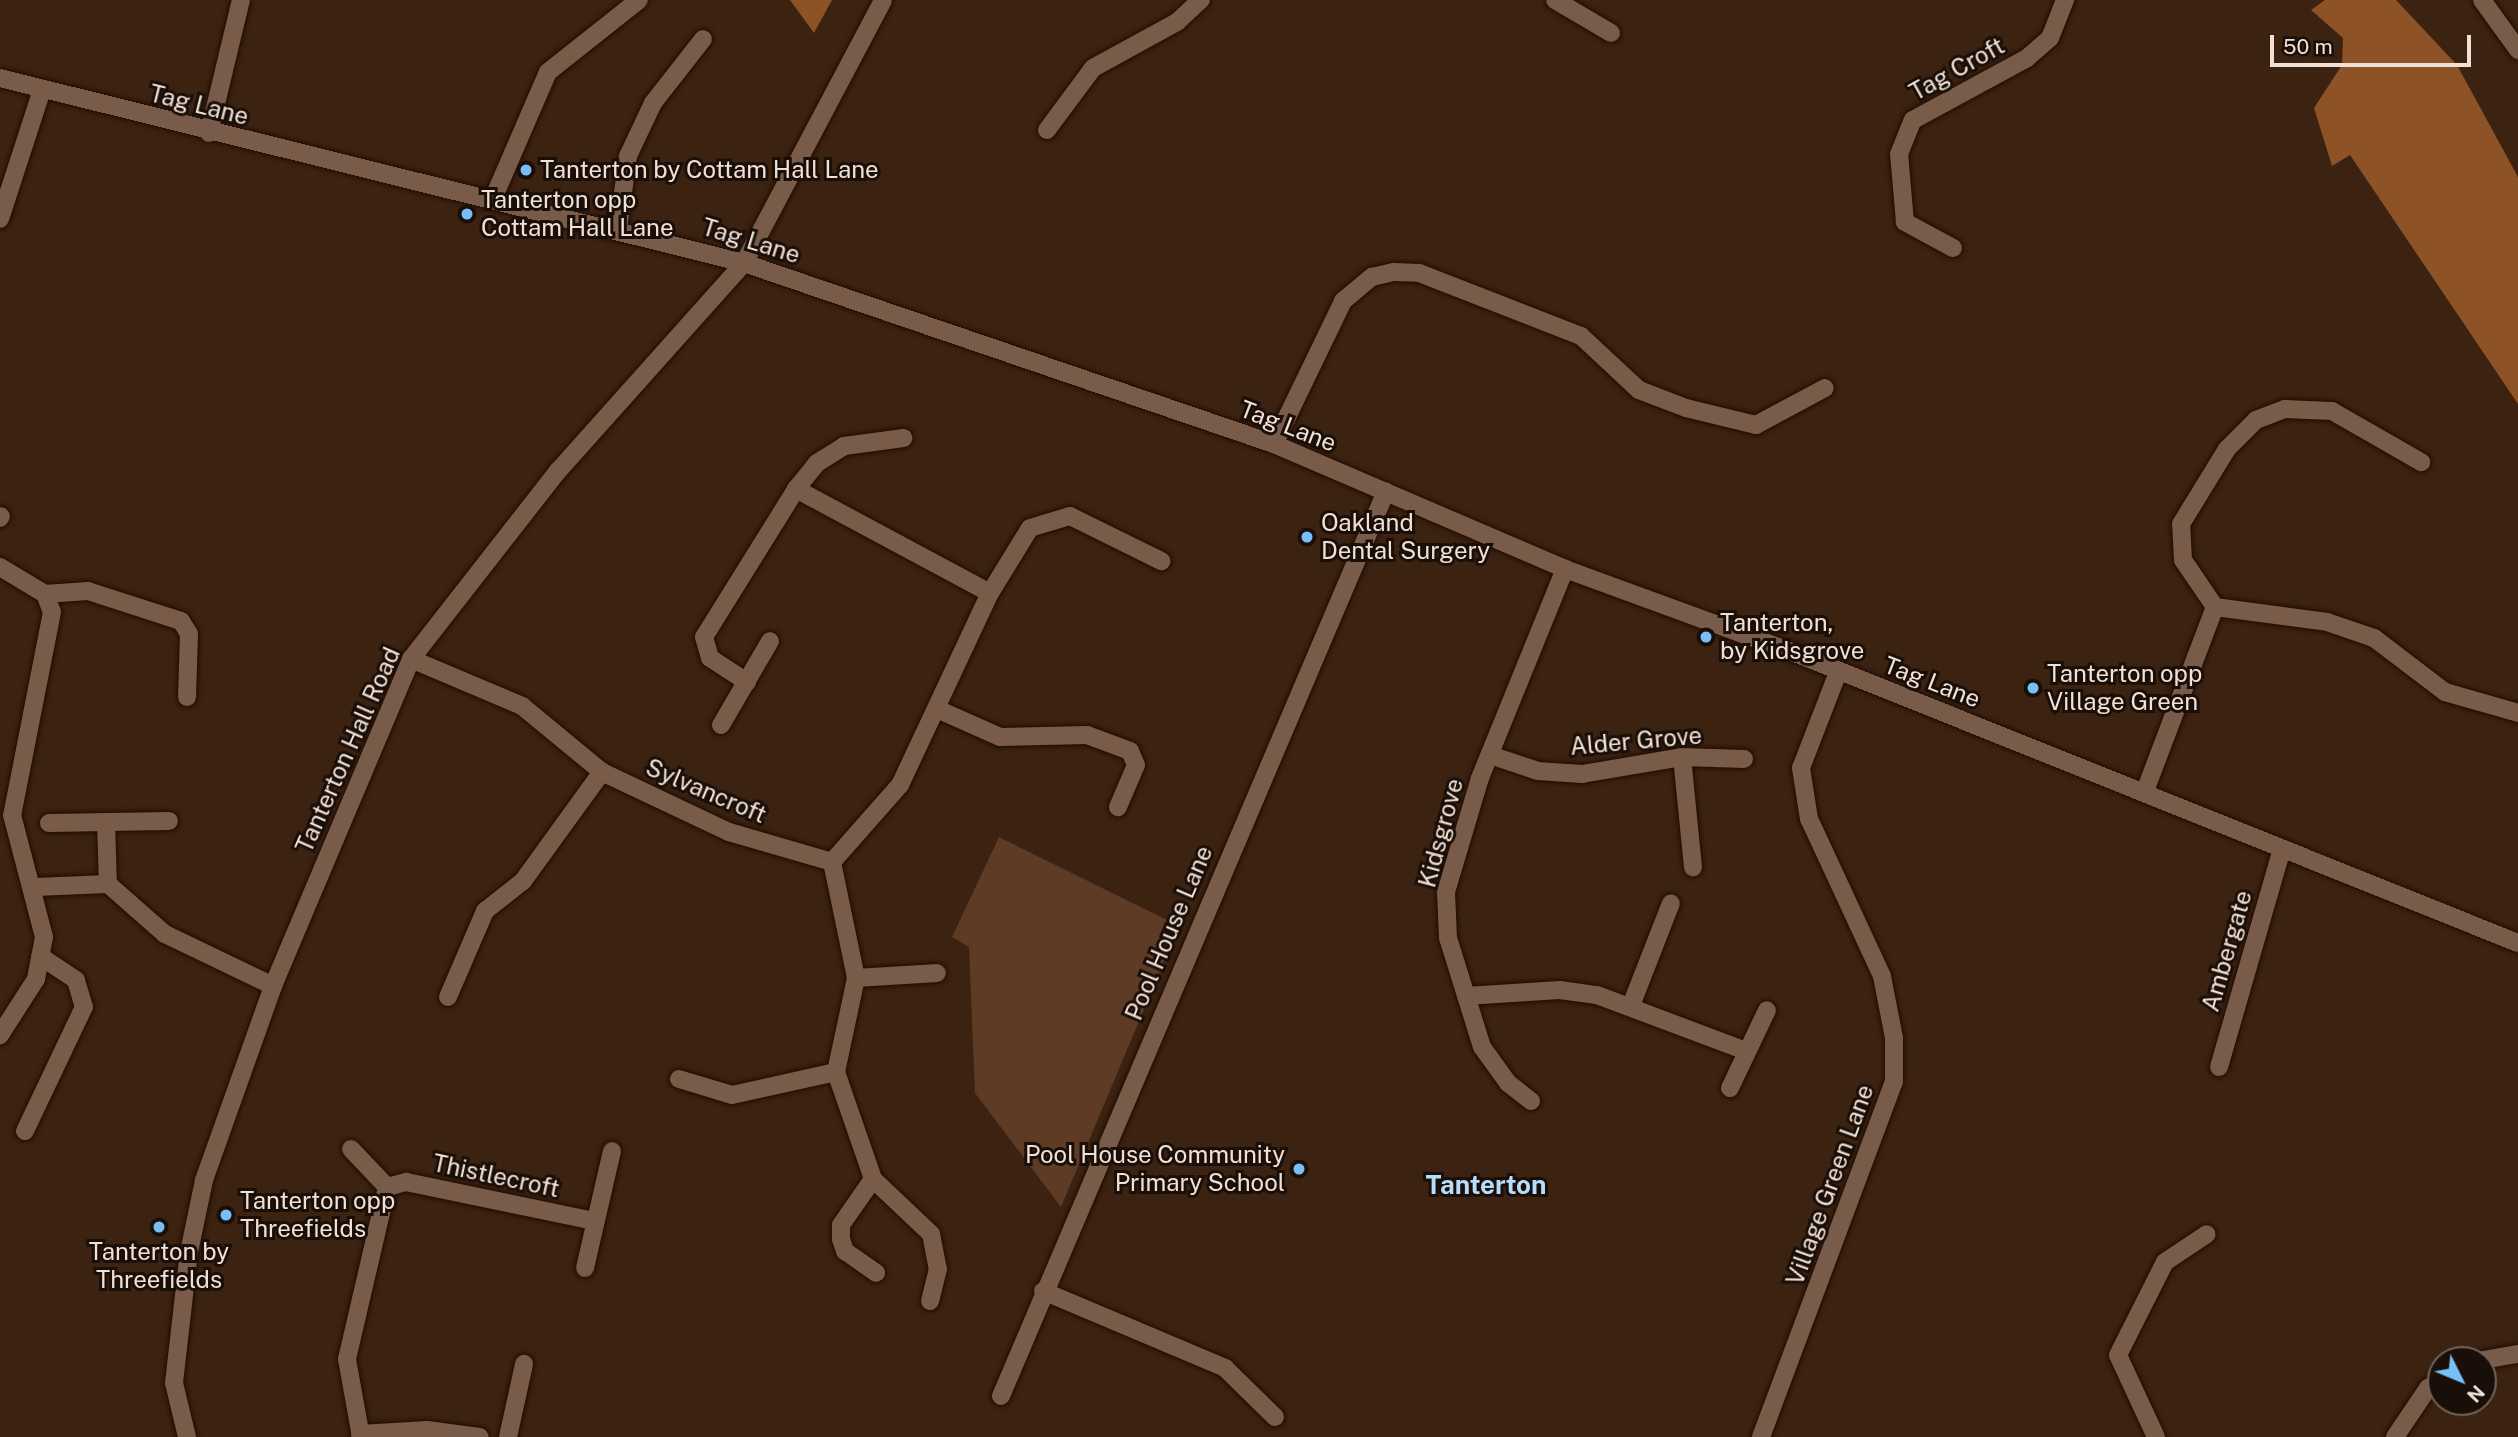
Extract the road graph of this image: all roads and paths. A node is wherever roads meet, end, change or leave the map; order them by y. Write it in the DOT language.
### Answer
graph roads {
  1 [pos="241,0"];
  2 [pos="639,0"];
  3 [pos="884,0"];
  4 [pos="1200,0"];
  5 [pos="1555,0"];
  6 [pos="2065,0"];
  7 [pos="2482,0"];
  8 [pos="1611,33"];
  9 [pos="702,39"];
  10 [pos="2518,50"];
  11 [pos="0,78"];
  12 [pos="42,90"];
  13 [pos="1047,130"];
  14 [pos="209,134"];
  15 [pos="494,199"];
  16 [pos="0,219"];
  17 [pos="618,229"];
  18 [pos="1953,248"];
  19 [pos="744,263"];
  20 [pos="1825,388"];
  21 [pos="903,438"];
  22 [pos="1274,444"];
  23 [pos="2421,462"];
  24 [pos="796,489"];
  25 [pos="1386,491"];
  26 [pos="1161,561"];
  27 [pos="0,567"];
  28 [pos="1565,569"];
  29 [pos="990,593"];
  30 [pos="45,594"];
  31 [pos="2215,607"];
  32 [pos="770,641"];
  33 [pos="411,659"];
  34 [pos="1838,671"];
  35 [pos="747,682"];
  36 [pos="187,698"];
  37 [pos="937,709"];
  38 [pos="2518,713"];
  39 [pos="721,724"];
  40 [pos="1493,756"];
  41 [pos="1682,757"];
  42 [pos="1744,759"];
  43 [pos="602,772"];
  44 [pos="2145,791"];
  45 [pos="1118,807"];
  46 [pos="6,820"];
  47 [pos="169,821"];
  48 [pos="106,822"];
  49 [pos="50,823"];
  50 [pos="2283,849"];
  51 [pos="832,862"];
  52 [pos="1693,867"];
  53 [pos="108,884"];
  54 [pos="35,887"];
  55 [pos="1671,903"];
  56 [pos="2518,943"];
  57 [pos="40,956"];
  58 [pos="937,973"];
  59 [pos="856,978"];
  60 [pos="273,986"];
  61 [pos="1466,996"];
  62 [pos="448,997"];
  63 [pos="1632,1003"];
  64 [pos="1767,1010"];
  65 [pos="0,1035"];
  66 [pos="1743,1050"];
  67 [pos="2219,1067"];
  68 [pos="836,1072"];
  69 [pos="680,1080"];
  70 [pos="1730,1088"];
  71 [pos="1531,1101"];
  72 [pos="25,1131"];
  73 [pos="351,1149"];
  74 [pos="612,1151"];
  75 [pos="873,1179"];
  76 [pos="387,1187"];
  77 [pos="595,1221"];
  78 [pos="2207,1234"];
  79 [pos="585,1268"];
  80 [pos="876,1273"];
  81 [pos="1043,1291"];
  82 [pos="930,1301"];
  83 [pos="2518,1354"];
  84 [pos="2497,1358"];
  85 [pos="524,1364"];
  86 [pos="2427,1389"];
  87 [pos="1001,1396"];
  88 [pos="1275,1417"];
  89 [pos="361,1436"];
  90 [pos="187,1437"];
  91 [pos="480,1437"];
  92 [pos="508,1437"];
  93 [pos="1761,1437"];
  94 [pos="2156,1437"];
  95 [pos="2395,1437"];
  1 -- 14 [label="street"];
  2 -- 15 [label="street"];
  3 -- 19 [label="street, Tanterton Hall Road"];
  4 -- 13 [label="street"];
  5 -- 8 [label="street"];
  6 -- 18 [label="street, Tag Croft"];
  7 -- 10 [label="street"];
  9 -- 17 [label="street"];
  11 -- 12 [label="street, Tag Lane"];
  12 -- 14 [label="street, Tag Lane"];
  12 -- 16 [label="street"];
  14 -- 15 [label="street, Tag Lane"];
  15 -- 17 [label="street, Tag Lane"];
  17 -- 19 [label="street, Tag Lane"];
  19 -- 22 [label="street, Tag Lane"];
  19 -- 33 [label="street, Tanterton Hall Road"];
  20 -- 22 [label="street"];
  21 -- 24 [label="street"];
  22 -- 25 [label="street, Tag Lane"];
  23 -- 31 [label="street"];
  24 -- 29 [label="street"];
  24 -- 35 [label="street"];
  25 -- 28 [label="street, Tag Lane"];
  25 -- 81 [label="street, Pool House Lane"];
  26 -- 29 [label="street"];
  27 -- 30 [label="street"];
  28 -- 34 [label="street, Tag Lane"];
  28 -- 40 [label="street, Kidsgrove"];
  29 -- 37 [label="street"];
  30 -- 36 [label="street"];
  30 -- 46 [label="street"];
  31 -- 38 [label="street"];
  31 -- 44 [label="street"];
  32 -- 35 [label="street"];
  33 -- 43 [label="street, Sylvancroft"];
  33 -- 60 [label="street, Tanterton Hall Road"];
  34 -- 44 [label="street, Tag Lane"];
  34 -- 93 [label="street, Village Green Lane"];
  35 -- 39 [label="street"];
  37 -- 45 [label="street"];
  37 -- 51 [label="street"];
  40 -- 41 [label="street, Alder Grove"];
  40 -- 61 [label="street, Kidsgrove"];
  41 -- 42 [label="street, Alder Grove"];
  41 -- 52 [label="street"];
  43 -- 51 [label="street, Sylvancroft"];
  43 -- 62 [label="street"];
  44 -- 50 [label="street, Tag Lane"];
  46 -- 54 [label="street"];
  47 -- 48 [label="street"];
  48 -- 49 [label="street"];
  48 -- 53 [label="street"];
  50 -- 56 [label="street, Tag Lane"];
  50 -- 67 [label="street, Ambergate"];
  51 -- 59 [label="street"];
  53 -- 54 [label="street"];
  53 -- 60 [label="street"];
  54 -- 57 [label="street"];
  55 -- 63 [label="street"];
  57 -- 65 [label="street"];
  57 -- 72 [label="street"];
  58 -- 59 [label="street"];
  59 -- 68 [label="street"];
  60 -- 90 [label="street, Tanterton Hall Road"];
  61 -- 63 [label="street"];
  61 -- 71 [label="street, Kidsgrove"];
  63 -- 66 [label="street"];
  64 -- 66 [label="street"];
  66 -- 70 [label="street"];
  68 -- 69 [label="street"];
  68 -- 75 [label="street"];
  73 -- 76 [label="street"];
  74 -- 77 [label="street"];
  75 -- 80 [label="street"];
  75 -- 82 [label="street"];
  76 -- 77 [label="street, Thistlecroft"];
  76 -- 89 [label="street"];
  77 -- 79 [label="street"];
  78 -- 94 [label="street"];
  81 -- 87 [label="street, Pool House Lane"];
  81 -- 88 [label="street"];
  83 -- 84 [label="street"];
  85 -- 92 [label="street"];
  86 -- 95 [label="street"];
  89 -- 91 [label="street"];
}
